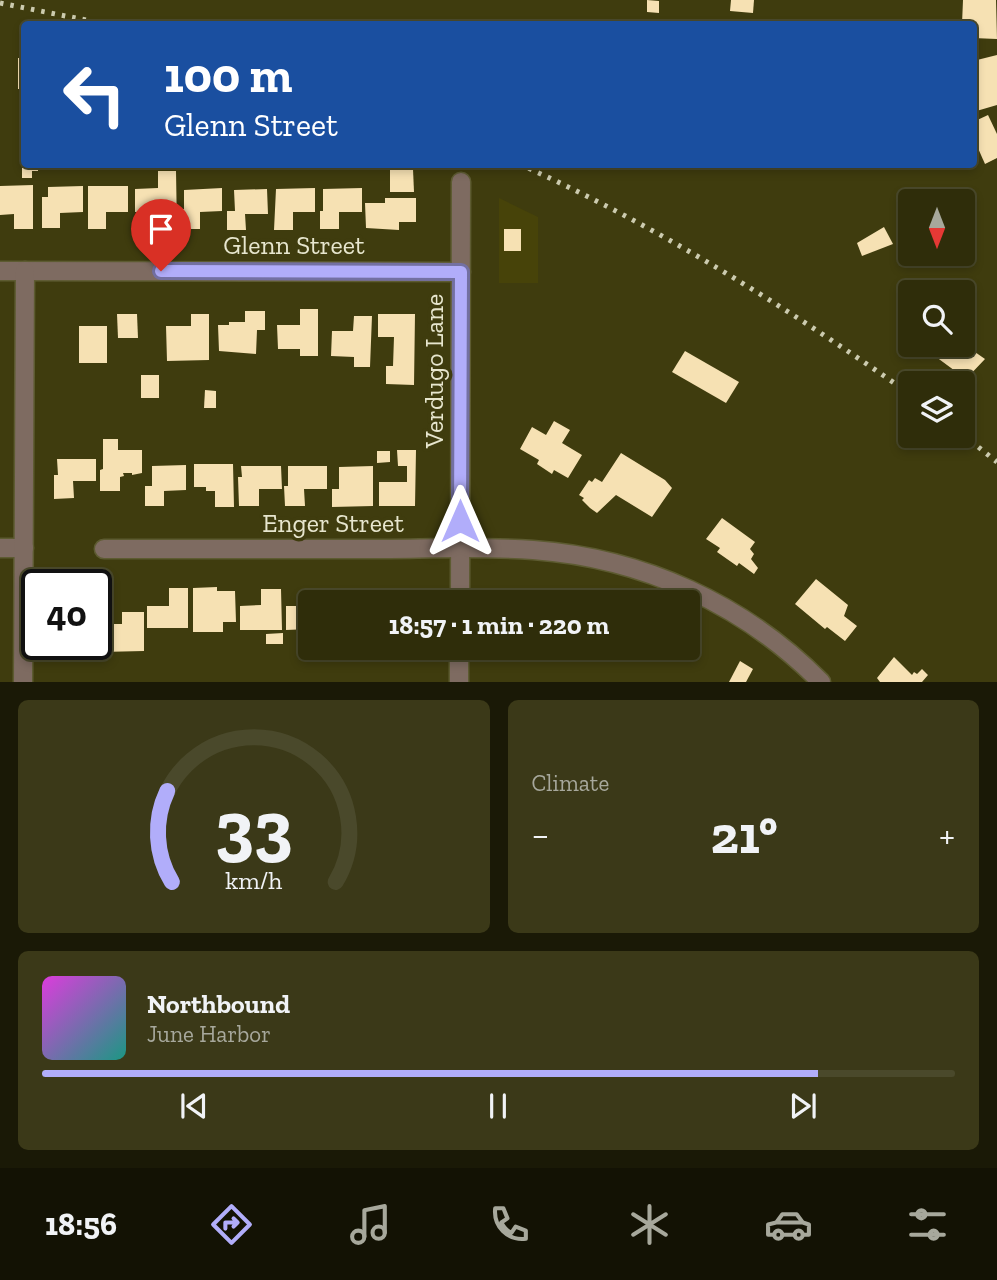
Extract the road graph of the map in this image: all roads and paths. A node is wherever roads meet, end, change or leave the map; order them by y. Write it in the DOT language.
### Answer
graph roads {
  1 [pos="461,182"];
  2 [pos="0,271"];
  3 [pos="25,271"];
  4 [pos="461,272"];
  5 [pos="0,548"];
  6 [pos="24,548"];
  7 [pos="104,549"];
  8 [pos="460,549"];
  9 [pos="460,590"];
  10 [pos="459,660"];
  11 [pos="23,681"];
  12 [pos="459,681"];
  13 [pos="821,681"];
  1 -- 4 [label="street, Verdugo Lane"];
  2 -- 3 [label="street, Glenn Street"];
  3 -- 4 [label="street, Glenn Street"];
  3 -- 6 [label="street"];
  4 -- 8 [label="street, Verdugo Lane"];
  5 -- 6 [label="street"];
  6 -- 11 [label="street"];
  7 -- 8 [label="street, Enger Street"];
  8 -- 9 [label="street, Verdugo Lane"];
  8 -- 13 [label="street, Enger Street"];
  10 -- 12 [label="street"];
}
